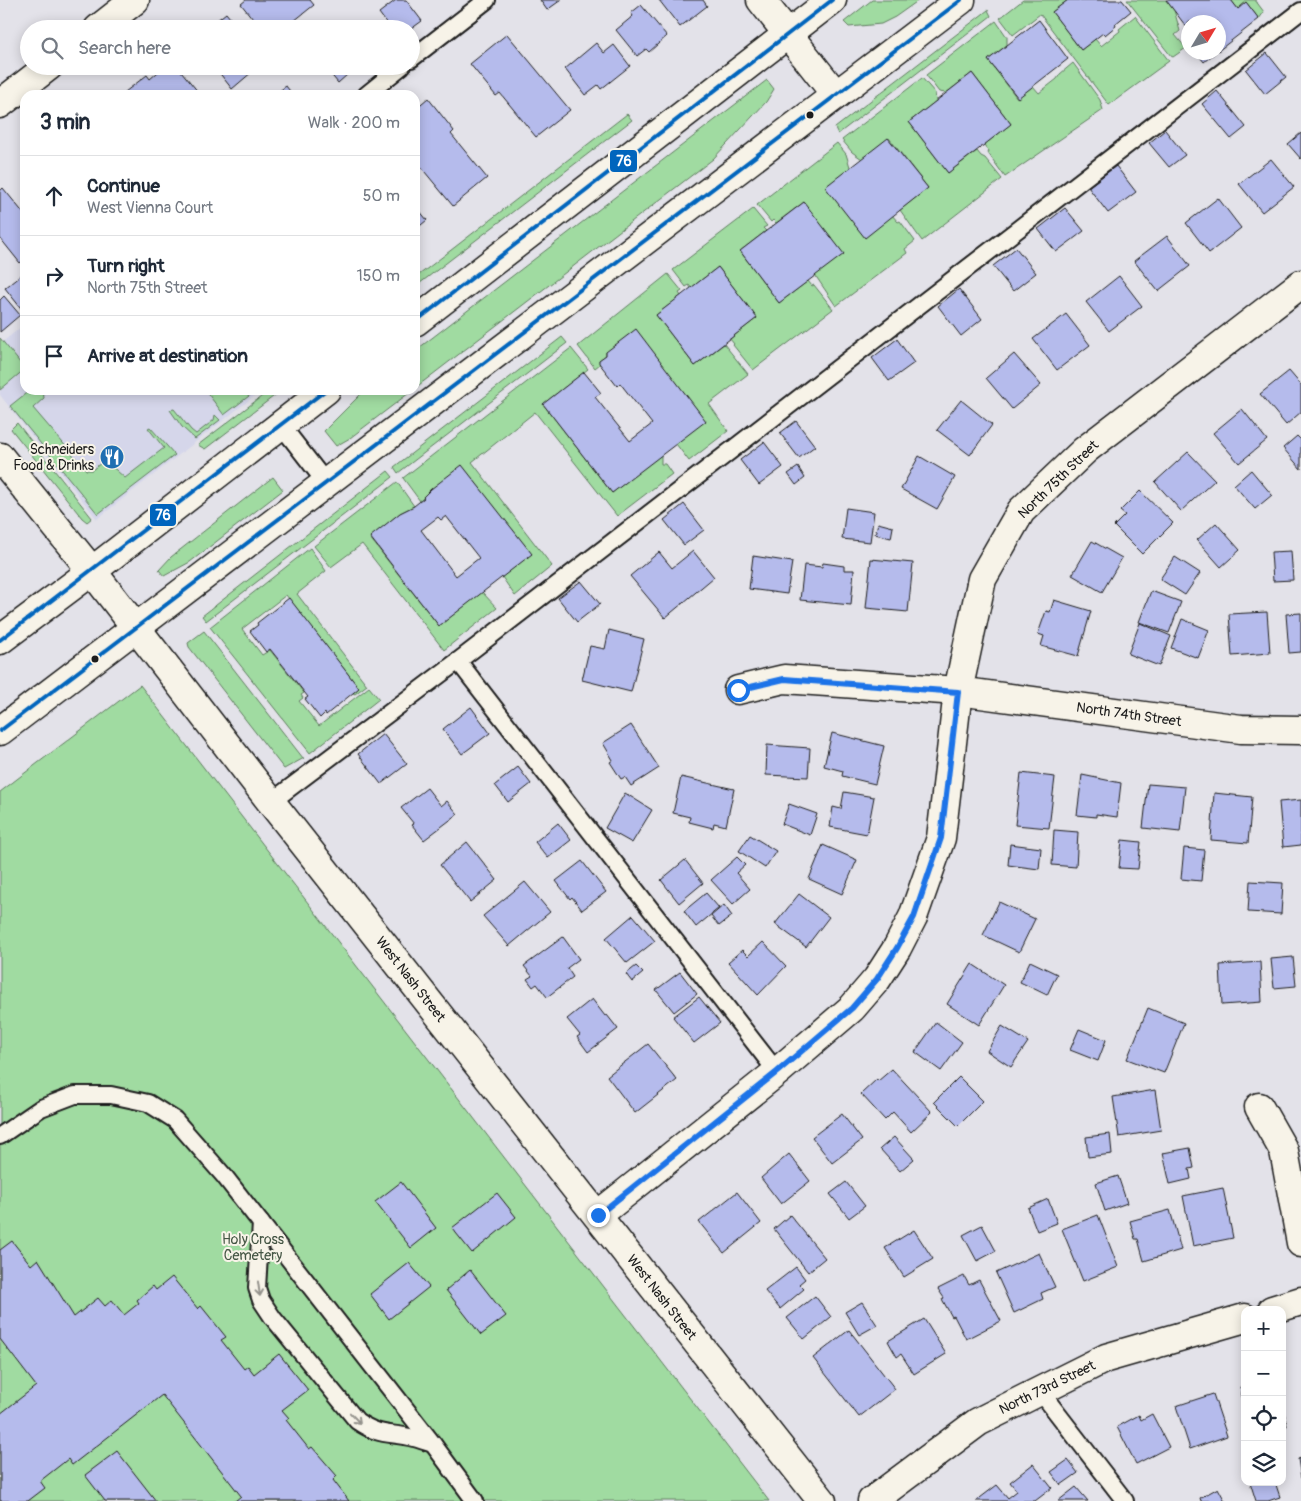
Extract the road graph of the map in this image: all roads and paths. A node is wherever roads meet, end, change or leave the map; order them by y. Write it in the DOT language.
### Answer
graph roads {
  1 [pos="135,0"];
  2 [pos="487,0"];
  3 [pos="761,0"];
  4 [pos="832,0"];
  5 [pos="961,0"];
  6 [pos="1301,11"];
  7 [pos="109,20"];
  8 [pos="788,34"];
  9 [pos="420,52"];
  10 [pos="37,75"];
  11 [pos="391,75"];
  12 [pos="372,90"];
  13 [pos="836,95"];
  14 [pos="0,104"];
  15 [pos="1301,284"];
  16 [pos="420,318"];
  17 [pos="320,395"];
  18 [pos="281,425"];
  19 [pos="0,457"];
  20 [pos="326,483"];
  21 [pos="92,571"];
  22 [pos="135,627"];
  23 [pos="0,640"];
  24 [pos="458,661"];
  25 [pos="738,690"];
  26 [pos="958,692"];
  27 [pos="1301,730"];
  28 [pos="0,731"];
  29 [pos="271,802"];
  30 [pos="777,1072"];
  31 [pos="1259,1107"];
  32 [pos="0,1136"];
  33 [pos="598,1215"];
  34 [pos="261,1223"];
  35 [pos="1301,1243"];
  36 [pos="1301,1301"];
  37 [pos="1285,1306"];
  38 [pos="1241,1319"];
  39 [pos="1040,1391"];
  40 [pos="433,1444"];
  41 [pos="475,1501"];
  42 [pos="822,1501"];
  43 [pos="872,1501"];
  44 [pos="1125,1501"];
  1 -- 7 [label="street"];
  2 -- 9 [label="lane"];
  3 -- 8 [label="street"];
  4 -- 8 [label="street"];
  5 -- 13 [label="street"];
  6 -- 24 [label="lane"];
  8 -- 13 [label="street"];
  8 -- 16 [label="street"];
  10 -- 14 [label="street"];
  11 -- 12 [label="lane"];
  13 -- 20 [label="street"];
  15 -- 26 [label="street, North 75th Street"];
  17 -- 18 [label="street"];
  18 -- 20 [label="lane"];
  18 -- 21 [label="street"];
  19 -- 21 [label="street, West Nash Street"];
  20 -- 22 [label="street"];
  21 -- 22 [label="street, West Nash Street"];
  21 -- 23 [label="street"];
  22 -- 28 [label="street"];
  22 -- 29 [label="street, West Nash Street"];
  24 -- 29 [label="lane"];
  24 -- 30 [label="lane"];
  25 -- 26 [label="street, North 74th Street"];
  26 -- 27 [label="street, North 74th Street"];
  26 -- 30 [label="street, North 75th Street"];
  29 -- 33 [label="street, West Nash Street"];
  30 -- 33 [label="street, North 75th Street"];
  31 -- 35 [label="street"];
  32 -- 34 [label="lane"];
  33 -- 42 [label="street, West Nash Street"];
  34 -- 40 [label="lane"];
  34 -- 40 [label="lane, one-way"];
  36 -- 37 [label="street"];
  38 -- 39 [label="street, North 73rd Street"];
  39 -- 43 [label="street, North 73rd Street"];
  39 -- 44 [label="lane"];
  40 -- 41 [label="lane"];
}
